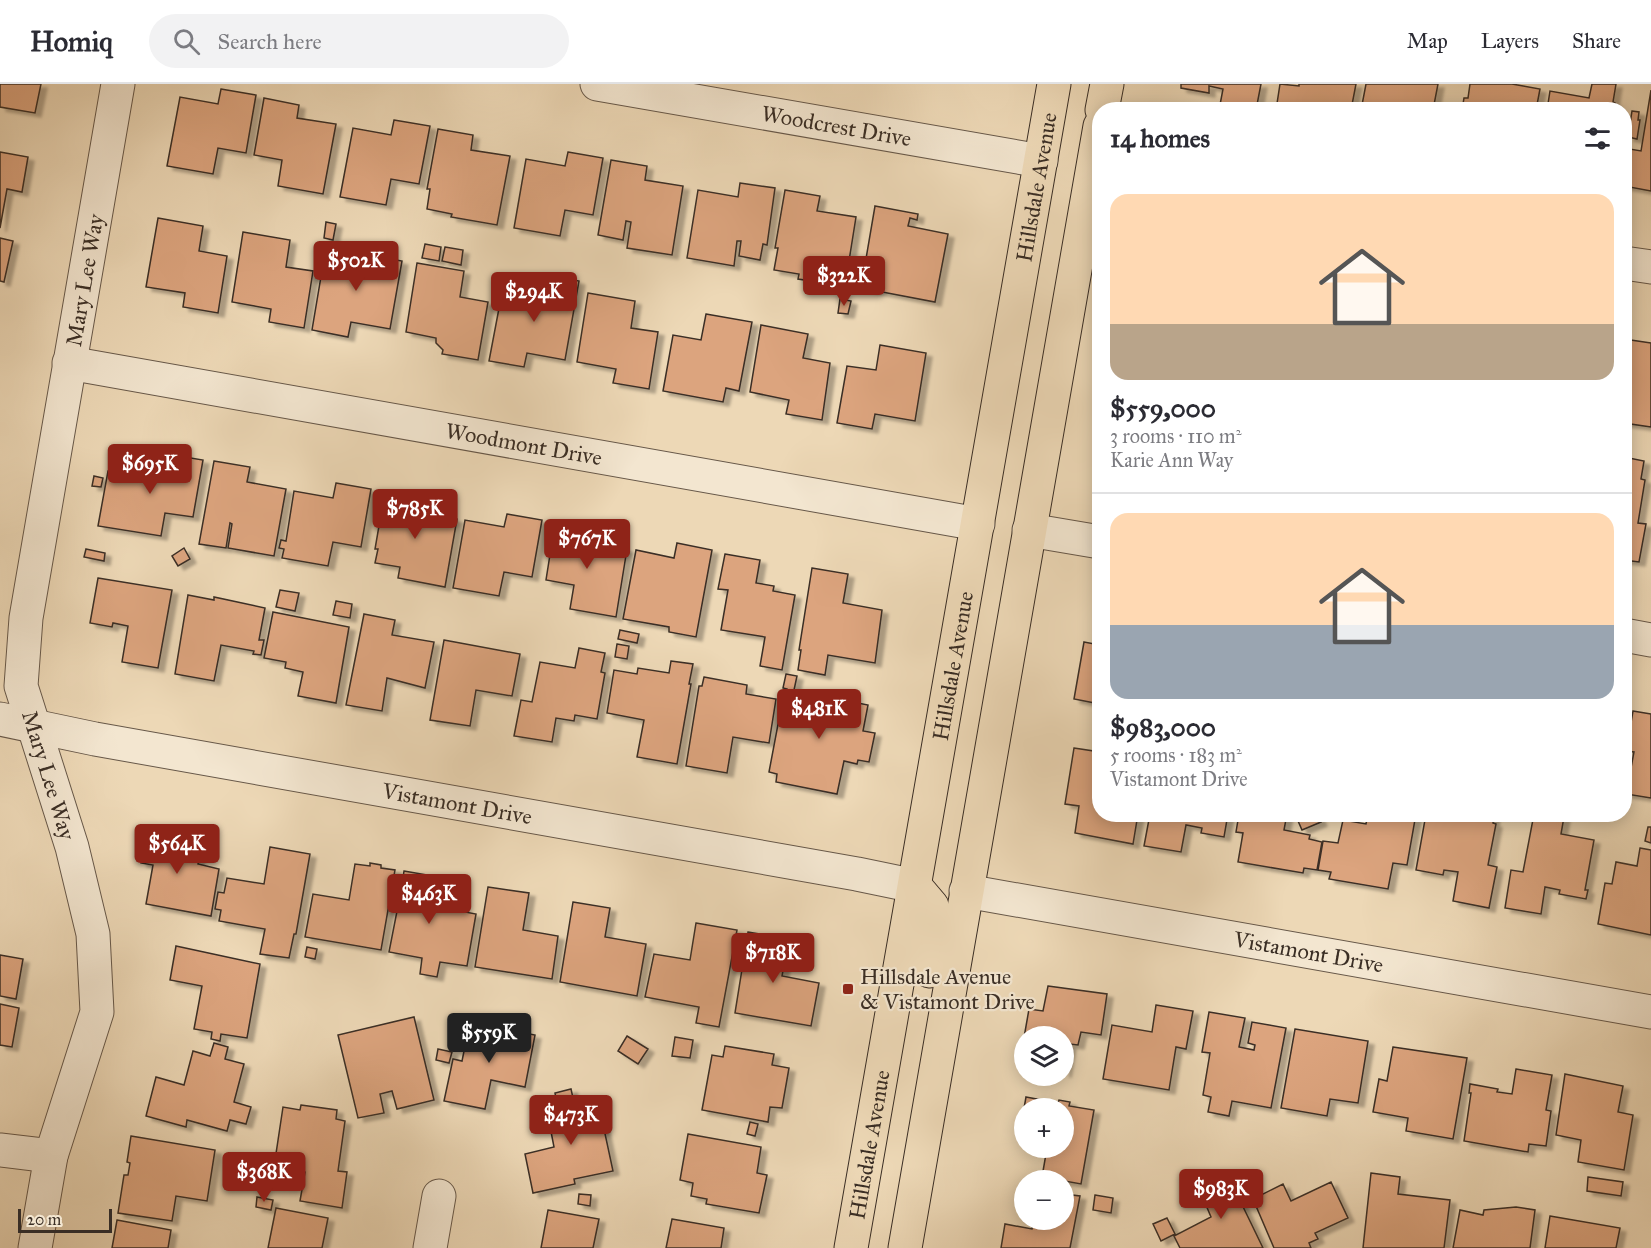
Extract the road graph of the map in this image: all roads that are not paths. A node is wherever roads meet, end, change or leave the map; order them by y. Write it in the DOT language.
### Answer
graph roads {
  1 [pos="118,84"];
  2 [pos="597,84"];
  3 [pos="1054,84"];
  4 [pos="1107,84"];
  5 [pos="1104,102"];
  6 [pos="1041,161"];
  7 [pos="1092,192"];
  8 [pos="1632,264"];
  9 [pos="1651,267"];
  10 [pos="69,363"];
  11 [pos="978,524"];
  12 [pos="1029,530"];
  13 [pos="1092,542"];
  14 [pos="1632,636"];
  15 [pos="1651,640"];
  16 [pos="0,719"];
  17 [pos="34,726"];
  18 [pos="915,886"];
  19 [pos="966,891"];
  20 [pos="1651,1012"];
  21 [pos="928,1113"];
  22 [pos="0,1150"];
  23 [pos="51,1156"];
  24 [pos="439,1196"];
  25 [pos="35,1248"];
  26 [pos="430,1248"];
  27 [pos="851,1248"];
  28 [pos="904,1248"];
  1 -- 10 [label="street, Mary Lee Way"];
  2 -- 6 [label="street, Woodcrest Drive"];
  3 -- 6 [label="highway, Hillsdale Avenue"];
  4 -- 5 [label="highway"];
  6 -- 11 [label="highway, Hillsdale Avenue"];
  7 -- 12 [label="highway"];
  8 -- 9 [label="street"];
  10 -- 11 [label="street, Woodmont Drive"];
  10 -- 17 [label="street, Mary Lee Way"];
  11 -- 18 [label="highway, Hillsdale Avenue"];
  12 -- 13 [label="street"];
  12 -- 19 [label="highway"];
  14 -- 15 [label="street"];
  16 -- 17 [label="street, Vistamont Drive"];
  17 -- 18 [label="street, Vistamont Drive"];
  17 -- 23 [label="street, Mary Lee Way"];
  18 -- 21 [label="highway"];
  18 -- 27 [label="highway, Hillsdale Avenue"];
  19 -- 20 [label="street, Vistamont Drive"];
  19 -- 21 [label="highway"];
  21 -- 28 [label="highway"];
  22 -- 23 [label="street"];
  23 -- 25 [label="street, Mary Lee Way"];
  24 -- 26 [label="street"];
}
